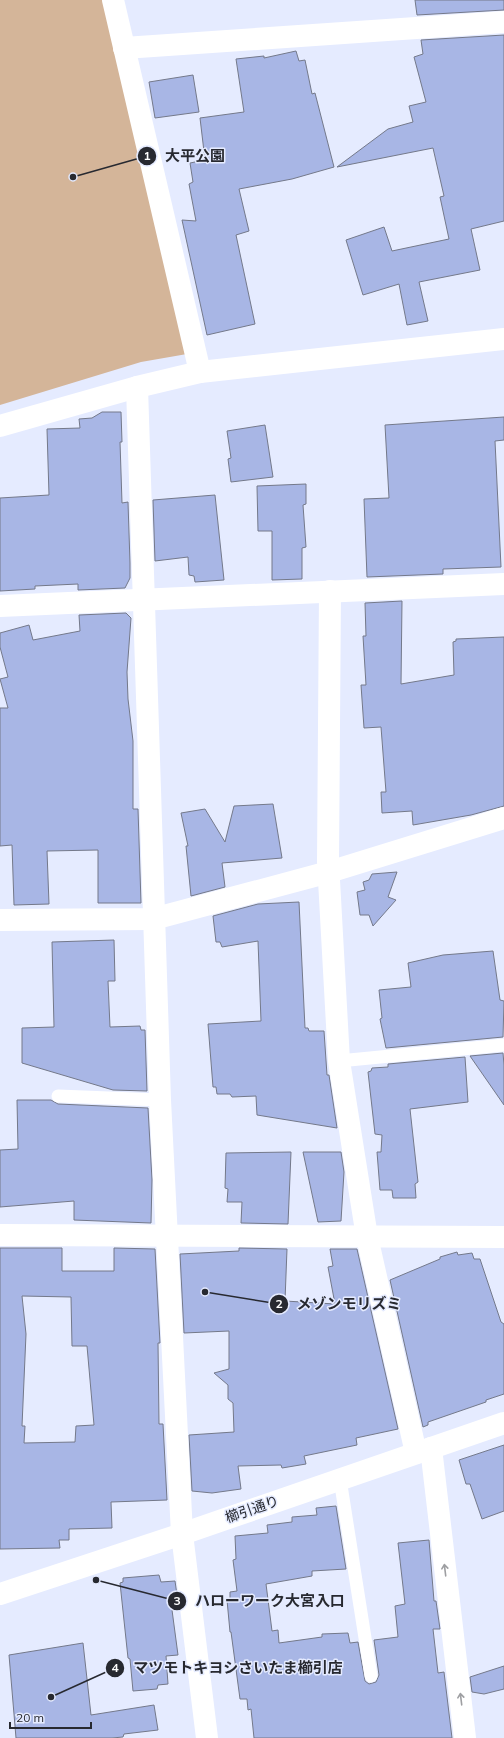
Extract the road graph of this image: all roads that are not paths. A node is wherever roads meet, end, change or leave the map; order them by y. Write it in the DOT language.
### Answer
graph roads {
  1 [pos="113,0"];
  2 [pos="504,22"];
  3 [pos="124,48"];
  4 [pos="504,339"];
  5 [pos="200,372"];
  6 [pos="137,387"];
  7 [pos="0,426"];
  8 [pos="504,584"];
  9 [pos="330,591"];
  10 [pos="143,599"];
  11 [pos="0,606"];
  12 [pos="504,818"];
  13 [pos="329,872"];
  14 [pos="153,919"];
  15 [pos="0,920"];
  16 [pos="504,1045"];
  17 [pos="339,1061"];
  18 [pos="58,1096"];
  19 [pos="160,1100"];
  20 [pos="0,1235"];
  21 [pos="167,1236"];
  22 [pos="367,1237"];
  23 [pos="504,1237"];
  24 [pos="504,1423"];
  25 [pos="424,1451"];
  26 [pos="340,1479"];
  27 [pos="182,1534"];
  28 [pos="0,1594"];
  29 [pos="371,1676"];
  30 [pos="207,1738"];
  31 [pos="465,1738"];
  1 -- 3 [label="street"];
  2 -- 3 [label="street"];
  3 -- 5 [label="street"];
  4 -- 5 [label="street"];
  5 -- 6 [label="street"];
  6 -- 7 [label="street"];
  6 -- 10 [label="street"];
  8 -- 9 [label="street"];
  9 -- 10 [label="street"];
  9 -- 13 [label="street"];
  10 -- 11 [label="street"];
  10 -- 14 [label="street"];
  12 -- 13 [label="street"];
  13 -- 14 [label="street"];
  13 -- 17 [label="street"];
  14 -- 15 [label="street"];
  14 -- 19 [label="street"];
  16 -- 17 [label="lane"];
  17 -- 22 [label="street"];
  18 -- 19 [label="lane"];
  19 -- 21 [label="street"];
  20 -- 21 [label="street"];
  21 -- 22 [label="street"];
  21 -- 27 [label="street"];
  22 -- 23 [label="street"];
  22 -- 25 [label="street"];
  24 -- 25 [label="street, 櫛引通り"];
  25 -- 26 [label="street, 櫛引通り"];
  31 -- 25 [label="street, one-way"];
  26 -- 27 [label="street, 櫛引通り"];
  26 -- 29 [label="lane"];
  27 -- 28 [label="street, 櫛引通り"];
  27 -- 30 [label="street"];
}
